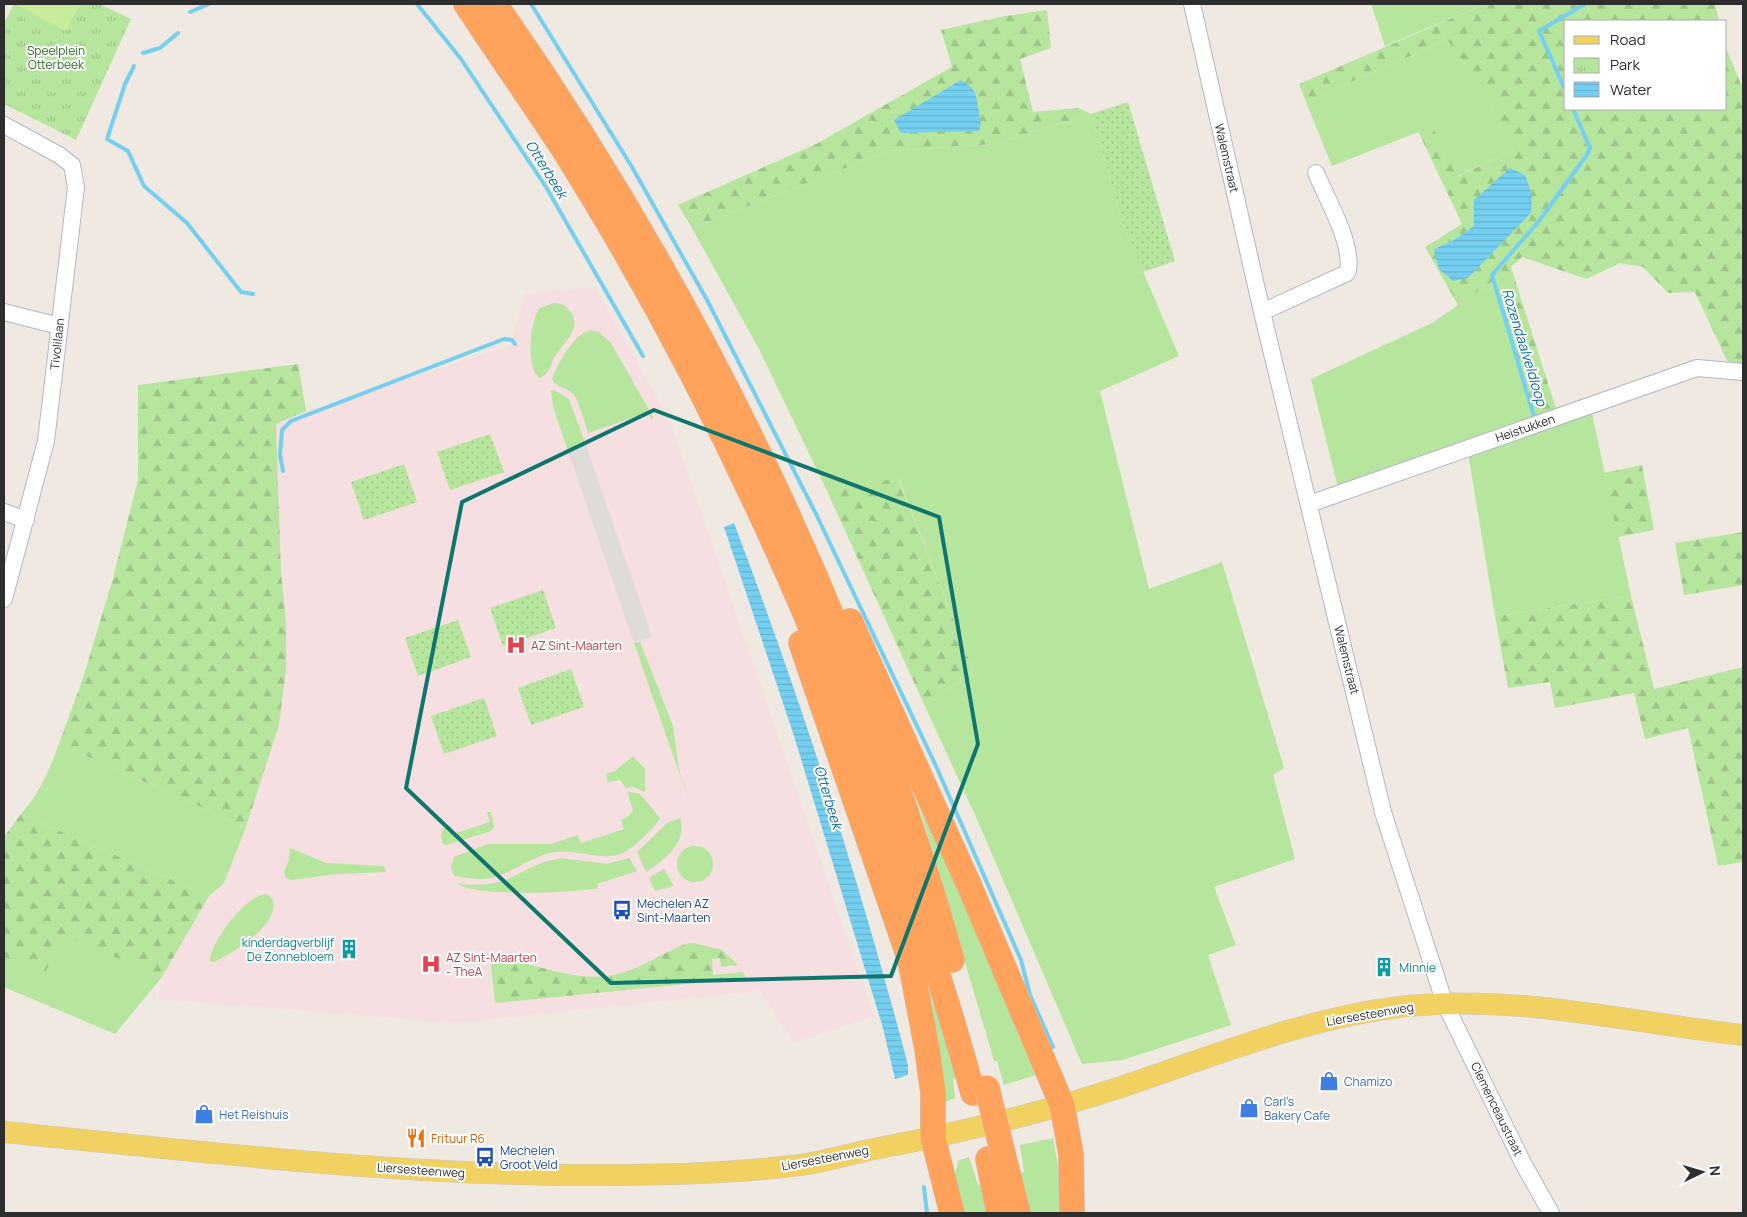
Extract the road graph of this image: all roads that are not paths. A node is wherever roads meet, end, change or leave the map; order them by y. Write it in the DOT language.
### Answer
graph roads {
  1 [pos="466,4"];
  2 [pos="495,4"];
  3 [pos="1192,4"];
  4 [pos="4,125"];
  5 [pos="1316,173"];
  6 [pos="4,312"];
  7 [pos="1262,312"];
  8 [pos="59,326"];
  9 [pos="1743,372"];
  10 [pos="1309,504"];
  11 [pos="772,510"];
  12 [pos="4,512"];
  13 [pos="26,520"];
  14 [pos="4,599"];
  15 [pos="1446,1004"];
  16 [pos="1743,1035"];
  17 [pos="1062,1105"];
  18 [pos="4,1132"];
  19 [pos="944,1136"];
  20 [pos="996,1156"];
  21 [pos="952,1213"];
  22 [pos="999,1213"];
  23 [pos="1018,1213"];
  24 [pos="1072,1213"];
  25 [pos="1551,1213"];
  1 -- 11 [label="highway"];
  2 -- 11 [label="highway"];
  3 -- 7 [label="street, Walemstraat"];
  4 -- 8 [label="street, Tivolilaan"];
  5 -- 7 [label="street"];
  6 -- 8 [label="street"];
  7 -- 10 [label="street, Walemstraat"];
  8 -- 13 [label="street, Tivolilaan"];
  9 -- 10 [label="street, Heistukken"];
  10 -- 15 [label="street, Walemstraat"];
  11 -- 17 [label="highway"];
  11 -- 19 [label="highway"];
  11 -- 20 [label="highway, bridge"];
  12 -- 13 [label="street"];
  13 -- 14 [label="street, Tivolilaan"];
  15 -- 16 [label="main road, Liersesteenweg"];
  15 -- 17 [label="main road, Liersesteenweg"];
  15 -- 25 [label="street, Clemenceaustraat"];
  17 -- 19 [label="main road, Liersesteenweg"];
  17 -- 24 [label="highway"];
  18 -- 19 [label="main road, Liersesteenweg"];
  19 -- 21 [label="highway"];
  20 -- 22 [label="highway"];
  20 -- 23 [label="highway"];
}
